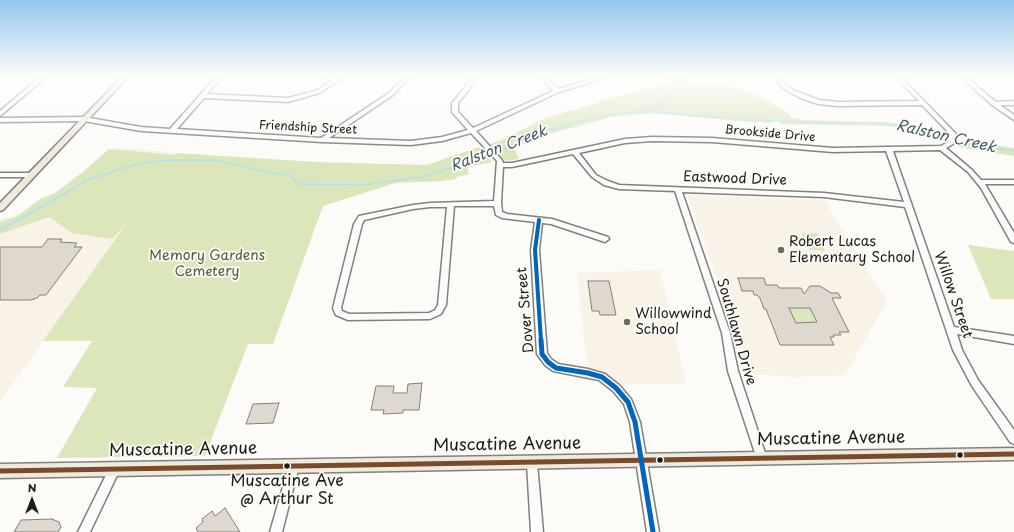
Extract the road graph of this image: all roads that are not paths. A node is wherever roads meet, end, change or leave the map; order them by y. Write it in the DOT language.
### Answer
graph roads {
  1 [pos="14,102"];
  2 [pos="101,102"];
  3 [pos="197,102"];
  4 [pos="379,102"];
  5 [pos="456,102"];
  6 [pos="534,102"];
  7 [pos="817,102"];
  8 [pos="922,102"];
  9 [pos="992,102"];
  10 [pos="924,104"];
  11 [pos="994,104"];
  12 [pos="1014,104"];
  13 [pos="0,114"];
  14 [pos="1014,118"];
  15 [pos="84,119"];
  16 [pos="0,120"];
  17 [pos="172,131"];
  18 [pos="472,131"];
  19 [pos="322,140"];
  20 [pos="942,148"];
  21 [pos="889,149"];
  22 [pos="574,152"];
  23 [pos="500,165"];
  24 [pos="0,175"];
  25 [pos="31,175"];
  26 [pos="980,182"];
  27 [pos="1014,182"];
  28 [pos="678,189"];
  29 [pos="497,203"];
  30 [pos="451,204"];
  31 [pos="909,205"];
  32 [pos="0,208"];
  33 [pos="540,220"];
  34 [pos="1011,230"];
  35 [pos="605,239"];
  36 [pos="1014,240"];
  37 [pos="952,330"];
  38 [pos="1014,340"];
  39 [pos="1014,439"];
  40 [pos="1014,454"];
  41 [pos="762,459"];
  42 [pos="641,461"];
  43 [pos="532,463"];
  44 [pos="294,466"];
  45 [pos="114,469"];
  46 [pos="0,471"];
  47 [pos="84,532"];
  48 [pos="276,532"];
  49 [pos="537,532"];
  50 [pos="653,532"];
  1 -- 13 [label="street"];
  2 -- 15 [label="main road"];
  3 -- 17 [label="street"];
  4 -- 19 [label="street"];
  5 -- 18 [label="street"];
  6 -- 18 [label="street, Friendship Street"];
  7 -- 10 [label="street"];
  8 -- 10 [label="street, Brookside Drive"];
  9 -- 11 [label="street"];
  10 -- 20 [label="street, Brookside Drive"];
  11 -- 12 [label="street"];
  11 -- 14 [label="street"];
  15 -- 16 [label="street, Friendship Street"];
  15 -- 17 [label="street, Friendship Street"];
  15 -- 25 [label="main road"];
  17 -- 19 [label="street, Friendship Street"];
  18 -- 19 [label="street, Friendship Street"];
  18 -- 23 [label="street"];
  20 -- 21 [label="street, Brookside Drive"];
  20 -- 26 [label="street"];
  21 -- 22 [label="street, Brookside Drive"];
  21 -- 31 [label="street, Willow Street"];
  22 -- 23 [label="street, Brookside Drive"];
  22 -- 28 [label="street, Eastwood Drive"];
  23 -- 29 [label="street"];
  24 -- 25 [label="street"];
  25 -- 32 [label="main road"];
  26 -- 27 [label="street"];
  26 -- 34 [label="street"];
  28 -- 31 [label="street, Eastwood Drive"];
  28 -- 41 [label="street, Southlawn Drive"];
  29 -- 30 [label="street"];
  29 -- 33 [label="street"];
  30 -- 30 [label="street"];
  31 -- 37 [label="street, Willow Street"];
  33 -- 35 [label="street"];
  33 -- 42 [label="street, Dover Street"];
  34 -- 36 [label="street"];
  37 -- 38 [label="street"];
  37 -- 39 [label="street, Willow Street"];
  40 -- 41 [label="main road, Muscatine Avenue"];
  41 -- 42 [label="main road, Muscatine Avenue"];
  42 -- 43 [label="main road, Muscatine Avenue"];
  42 -- 50 [label="street, Dover Street"];
  43 -- 44 [label="main road, Muscatine Avenue"];
  43 -- 49 [label="street"];
  44 -- 45 [label="main road, Muscatine Avenue"];
  44 -- 48 [label="street"];
  45 -- 46 [label="main road, Muscatine Avenue"];
  45 -- 47 [label="street"];
}
